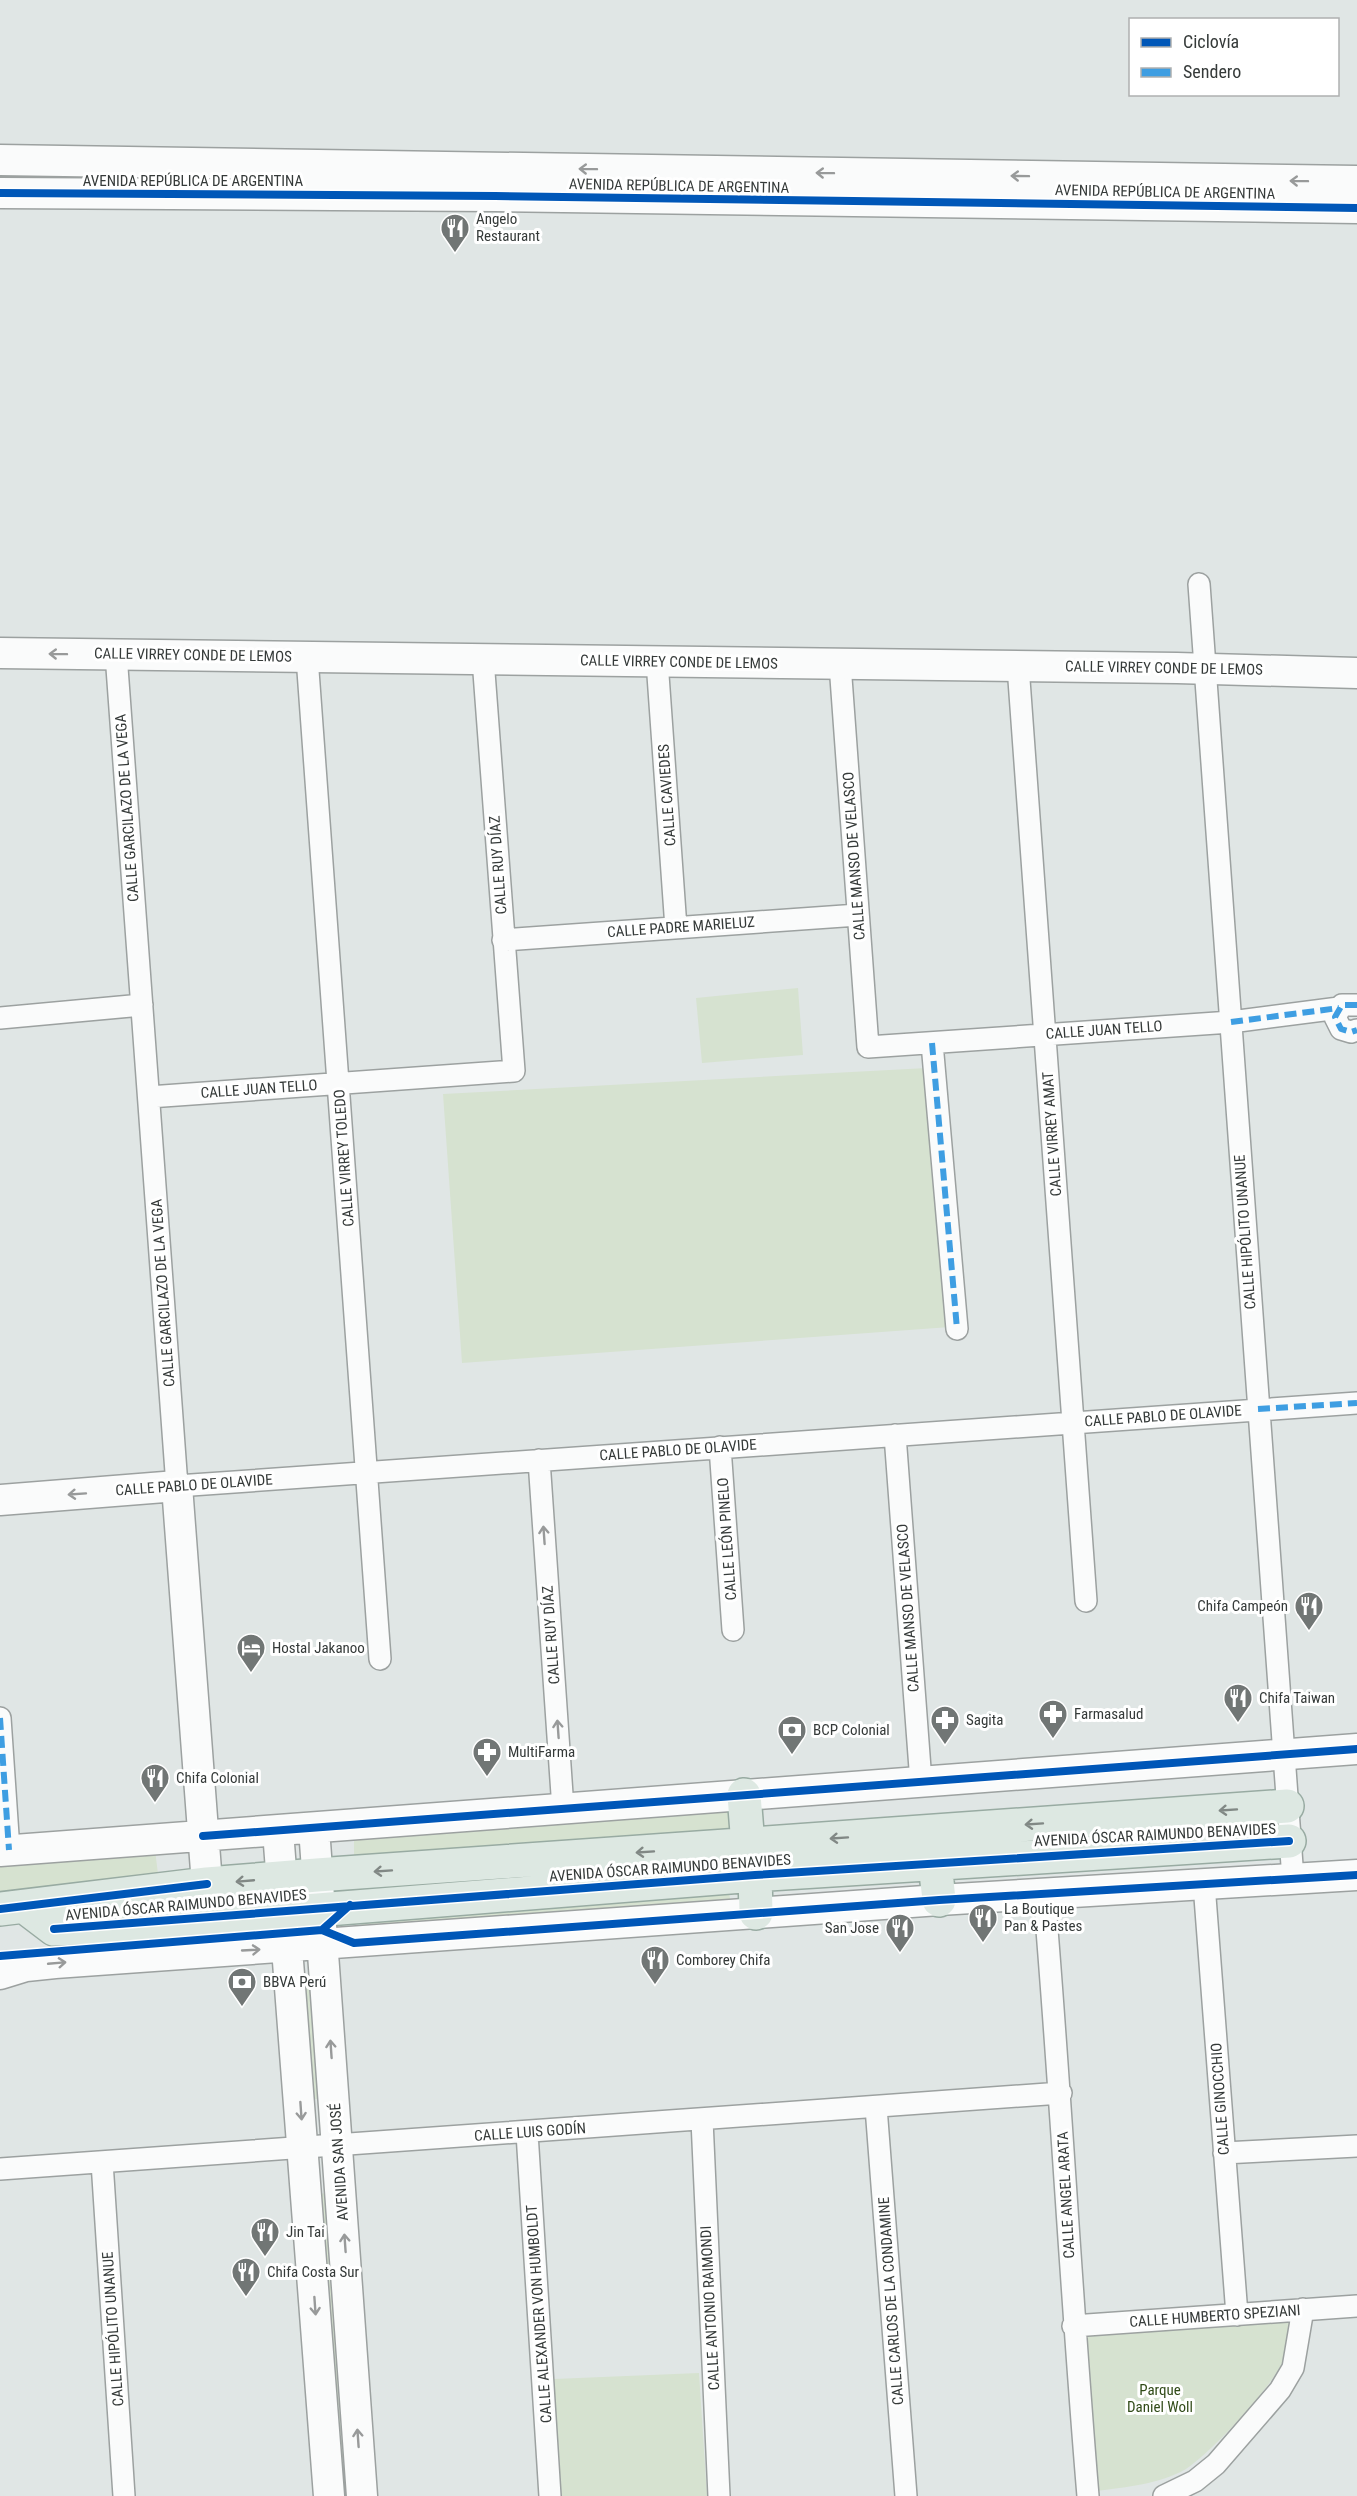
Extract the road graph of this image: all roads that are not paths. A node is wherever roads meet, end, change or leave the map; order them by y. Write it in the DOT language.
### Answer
graph roads {
  1 [pos="0,160"];
  2 [pos="525,182"];
  3 [pos="1357,182"];
  4 [pos="859,187"];
  5 [pos="0,193"];
  6 [pos="1357,208"];
  7 [pos="1199,584"];
  8 [pos="0,653"];
  9 [pos="116,654"];
  10 [pos="307,657"];
  11 [pos="483,659"];
  12 [pos="657,662"];
  13 [pos="840,664"];
  14 [pos="1017,666"];
  15 [pos="1205,669"];
  16 [pos="1357,673"];
  17 [pos="858,915"];
  18 [pos="676,928"];
  19 [pos="503,940"];
  20 [pos="142,1005"];
  21 [pos="1348,1006"];
  22 [pos="0,1018"];
  23 [pos="1231,1022"];
  24 [pos="1357,1030"];
  25 [pos="1044,1035"];
  26 [pos="932,1043"];
  27 [pos="868,1047"];
  28 [pos="514,1071"];
  29 [pos="339,1083"];
  30 [pos="149,1097"];
  31 [pos="957,1329"];
  32 [pos="1357,1403"];
  33 [pos="1258,1409"];
  34 [pos="1073,1422"];
  35 [pos="895,1435"];
  36 [pos="720,1447"];
  37 [pos="539,1461"];
  38 [pos="367,1473"];
  39 [pos="177,1486"];
  40 [pos="0,1500"];
  41 [pos="1086,1601"];
  42 [pos="733,1630"];
  43 [pos="380,1659"];
  44 [pos="0,1718"];
  45 [pos="1357,1749"];
  46 [pos="1283,1754"];
  47 [pos="921,1782"];
  48 [pos="744,1794"];
  49 [pos="1287,1806"];
  50 [pos="563,1809"];
  51 [pos="314,1828"];
  52 [pos="278,1831"];
  53 [pos="203,1836"];
  54 [pos="1289,1840"];
  55 [pos="5,1850"];
  56 [pos="751,1860"];
  57 [pos="935,1863"];
  58 [pos="317,1875"];
  59 [pos="1357,1875"];
  60 [pos="282,1878"];
  61 [pos="1293,1879"];
  62 [pos="207,1884"];
  63 [pos="1204,1884"];
  64 [pos="1044,1893"];
  65 [pos="939,1900"];
  66 [pos="13,1908"];
  67 [pos="320,1908"];
  68 [pos="285,1911"];
  69 [pos="756,1913"];
  70 [pos="240,1914"];
  71 [pos="324,1945"];
  72 [pos="288,1948"];
  73 [pos="0,1974"];
  74 [pos="1061,2093"];
  75 [pos="876,2107"];
  76 [pos="702,2120"];
  77 [pos="527,2133"];
  78 [pos="339,2146"];
  79 [pos="1357,2146"];
  80 [pos="303,2149"];
  81 [pos="1224,2153"];
  82 [pos="102,2162"];
  83 [pos="0,2169"];
  84 [pos="1357,2306"];
  85 [pos="1303,2309"];
  86 [pos="1237,2315"];
  87 [pos="1073,2326"];
  88 [pos="124,2496"];
  89 [pos="329,2496"];
  90 [pos="362,2496"];
  91 [pos="550,2496"];
  92 [pos="719,2496"];
  93 [pos="906,2496"];
  94 [pos="1088,2496"];
  95 [pos="1164,2496"];
  1 -- 2 [label="main road, AVENIDA REPÚBLICA DE ARGENTINA"];
  2 -- 4 [label="main road, AVENIDA REPÚBLICA DE ARGENTINA"];
  2 -- 5 [label="main road, AVENIDA REPÚBLICA DE ARGENTINA"];
  3 -- 4 [label="main road, AVENIDA REPÚBLICA DE ARGENTINA, one-way"];
  4 -- 6 [label="main road, AVENIDA REPÚBLICA DE ARGENTINA"];
  7 -- 15 [label="street, CALLE HIPÓLITO UNANUE"];
  9 -- 8 [label="main road, CALLE VIRREY CONDE DE LEMOS, one-way"];
  9 -- 10 [label="main road, CALLE VIRREY CONDE DE LEMOS"];
  9 -- 20 [label="street, CALLE GARCILAZO DE LA VEGA"];
  10 -- 11 [label="main road, CALLE VIRREY CONDE DE LEMOS"];
  10 -- 29 [label="street, CALLE VIRREY TOLEDO"];
  11 -- 12 [label="main road, CALLE VIRREY CONDE DE LEMOS"];
  11 -- 19 [label="street, CALLE RUY DÍAZ"];
  12 -- 13 [label="main road, CALLE VIRREY CONDE DE LEMOS"];
  12 -- 18 [label="street, CALLE CAVIEDES"];
  13 -- 14 [label="main road, CALLE VIRREY CONDE DE LEMOS"];
  13 -- 17 [label="street, CALLE MANSO DE VELASCO"];
  14 -- 15 [label="main road, CALLE VIRREY CONDE DE LEMOS"];
  14 -- 25 [label="street, CALLE VIRREY AMAT"];
  15 -- 16 [label="main road, CALLE VIRREY CONDE DE LEMOS"];
  15 -- 23 [label="street, CALLE HIPÓLITO UNANUE"];
  17 -- 18 [label="street, CALLE PADRE MARIELUZ"];
  17 -- 27 [label="street, CALLE MANSO DE VELASCO"];
  18 -- 19 [label="street, CALLE PADRE MARIELUZ"];
  19 -- 28 [label="street, CALLE RUY DÍAZ"];
  20 -- 22 [label="street"];
  20 -- 30 [label="street, CALLE GARCILAZO DE LA VEGA"];
  21 -- 23 [label="street, CALLE JUAN TELLO"];
  21 -- 24 [label="street, CALLE JUAN TELLO"];
  23 -- 25 [label="street, CALLE JUAN TELLO"];
  23 -- 33 [label="street, CALLE HIPÓLITO UNANUE"];
  25 -- 26 [label="street, CALLE JUAN TELLO"];
  25 -- 34 [label="street, CALLE VIRREY AMAT"];
  26 -- 27 [label="street, CALLE JUAN TELLO"];
  26 -- 31 [label="street"];
  28 -- 29 [label="street, CALLE JUAN TELLO"];
  29 -- 30 [label="street, CALLE JUAN TELLO"];
  29 -- 38 [label="street, CALLE VIRREY TOLEDO"];
  30 -- 39 [label="street, CALLE GARCILAZO DE LA VEGA"];
  32 -- 33 [label="street, CALLE PABLO DE OLAVIDE"];
  33 -- 34 [label="street, CALLE PABLO DE OLAVIDE"];
  33 -- 46 [label="street, CALLE HIPÓLITO UNANUE"];
  34 -- 35 [label="street, CALLE PABLO DE OLAVIDE"];
  34 -- 41 [label="street, CALLE VIRREY AMAT"];
  35 -- 36 [label="street, CALLE PABLO DE OLAVIDE"];
  35 -- 47 [label="street, CALLE MANSO DE VELASCO"];
  36 -- 37 [label="street, CALLE PABLO DE OLAVIDE"];
  36 -- 42 [label="street, CALLE LEÓN PINELO"];
  37 -- 38 [label="street, CALLE PABLO DE OLAVIDE"];
  50 -- 37 [label="street, CALLE RUY DÍAZ, one-way"];
  38 -- 39 [label="street, CALLE PABLO DE OLAVIDE"];
  38 -- 43 [label="street, CALLE VIRREY TOLEDO"];
  39 -- 40 [label="main road, CALLE PABLO DE OLAVIDE, one-way"];
  39 -- 53 [label="main road, CALLE GARCILAZO DE LA VEGA"];
  44 -- 55 [label="street"];
  45 -- 46 [label="main road"];
  46 -- 47 [label="main road"];
  46 -- 49 [label="street, CALLE HIPÓLITO UNANUE"];
  47 -- 48 [label="main road"];
  48 -- 50 [label="main road"];
  48 -- 56 [label="main road"];
  49 -- 54 [label="street, CALLE HIPÓLITO UNANUE"];
  49 -- 56 [label="main road, AVENIDA ÓSCAR RAIMUNDO BENAVIDES, one-way"];
  50 -- 51 [label="main road"];
  51 -- 52 [label="main road"];
  51 -- 58 [label="main road, AVENIDA SAN JOSÉ"];
  52 -- 53 [label="main road"];
  52 -- 60 [label="main road"];
  53 -- 55 [label="main road"];
  53 -- 62 [label="main road, CALLE GARCILAZO DE LA VEGA"];
  54 -- 57 [label="main road, AVENIDA ÓSCAR RAIMUNDO BENAVIDES"];
  54 -- 61 [label="street, CALLE HIPÓLITO UNANUE"];
  56 -- 57 [label="main road, AVENIDA ÓSCAR RAIMUNDO BENAVIDES"];
  56 -- 58 [label="main road, AVENIDA ÓSCAR RAIMUNDO BENAVIDES, one-way"];
  56 -- 67 [label="main road, AVENIDA ÓSCAR RAIMUNDO BENAVIDES"];
  56 -- 69 [label="main road"];
  57 -- 65 [label="main road"];
  58 -- 60 [label="main road, AVENIDA ÓSCAR RAIMUNDO BENAVIDES"];
  58 -- 67 [label="main road, AVENIDA SAN JOSÉ"];
  59 -- 61 [label="main road"];
  60 -- 62 [label="main road, AVENIDA ÓSCAR RAIMUNDO BENAVIDES, one-way"];
  60 -- 68 [label="main road"];
  61 -- 63 [label="main road"];
  62 -- 66 [label="main road, AVENIDA ÓSCAR RAIMUNDO BENAVIDES"];
  62 -- 70 [label="main road"];
  63 -- 64 [label="main road"];
  63 -- 81 [label="street, CALLE GINOCCHIO"];
  64 -- 65 [label="main road"];
  64 -- 74 [label="street, CALLE ANGEL ARATA"];
  65 -- 69 [label="main road"];
  66 -- 70 [label="main road, AVENIDA ÓSCAR RAIMUNDO BENAVIDES"];
  67 -- 68 [label="main road, AVENIDA ÓSCAR RAIMUNDO BENAVIDES"];
  67 -- 71 [label="main road, AVENIDA SAN JOSÉ"];
  68 -- 70 [label="main road, AVENIDA ÓSCAR RAIMUNDO BENAVIDES"];
  68 -- 72 [label="main road"];
  69 -- 71 [label="main road"];
  71 -- 72 [label="main road"];
  78 -- 71 [label="main road, AVENIDA SAN JOSÉ, one-way"];
  73 -- 72 [label="main road, one-way"];
  72 -- 80 [label="main road, one-way"];
  74 -- 75 [label="street, CALLE LUIS GODÍN"];
  74 -- 87 [label="street, CALLE ANGEL ARATA"];
  75 -- 76 [label="street, CALLE LUIS GODÍN"];
  75 -- 93 [label="street, CALLE CARLOS DE LA CONDAMINE"];
  76 -- 77 [label="street, CALLE LUIS GODÍN"];
  76 -- 92 [label="street, CALLE ANTONIO RAIMONDI"];
  77 -- 78 [label="street, CALLE LUIS GODÍN"];
  77 -- 91 [label="street, CALLE ALEXANDER VON HUMBOLDT"];
  78 -- 80 [label="street, CALLE LUIS GODÍN"];
  90 -- 78 [label="main road, AVENIDA SAN JOSÉ, one-way"];
  79 -- 81 [label="street"];
  80 -- 82 [label="street, CALLE LUIS GODÍN"];
  80 -- 89 [label="main road, one-way"];
  81 -- 86 [label="street, CALLE GINOCCHIO"];
  82 -- 83 [label="street, CALLE LUIS GODÍN"];
  82 -- 88 [label="street, CALLE HIPÓLITO UNANUE"];
  84 -- 85 [label="street, CALLE HUMBERTO SPEZIANI"];
  85 -- 86 [label="street, CALLE HUMBERTO SPEZIANI"];
  85 -- 95 [label="street"];
  86 -- 87 [label="street, CALLE HUMBERTO SPEZIANI"];
  87 -- 94 [label="street, CALLE ANGEL ARATA"];
}
